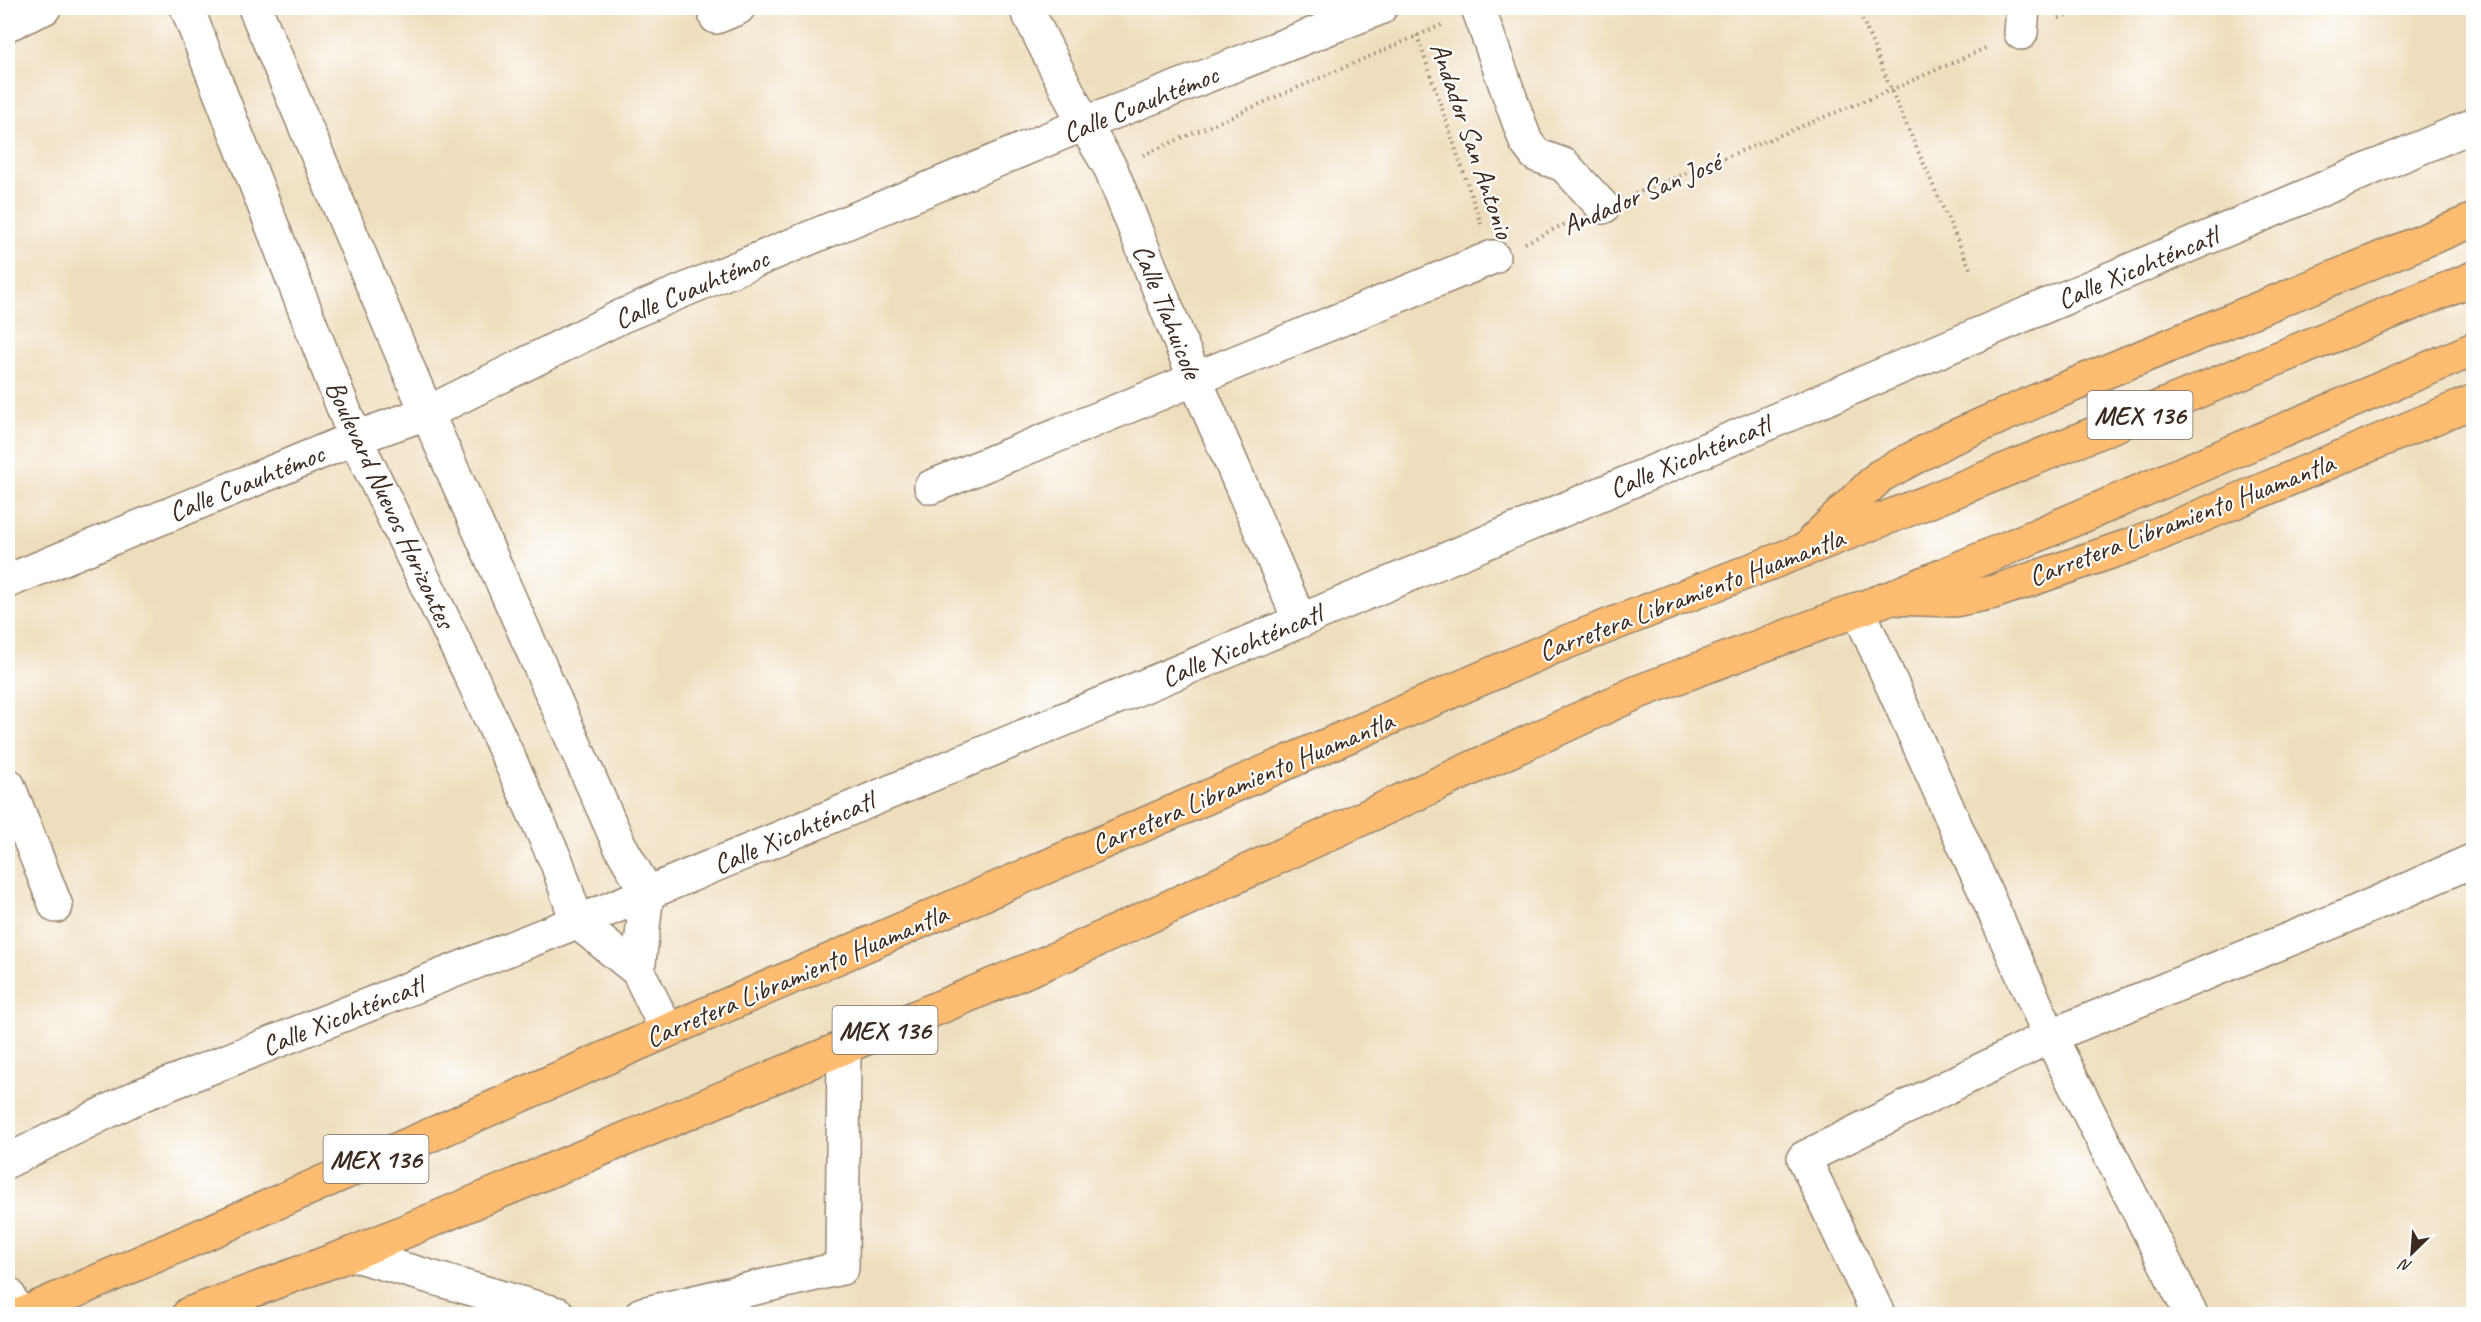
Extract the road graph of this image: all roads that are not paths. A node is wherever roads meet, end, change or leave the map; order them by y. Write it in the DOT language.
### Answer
graph roads {
  1 [pos="44,8"];
  2 [pos="187,8"];
  3 [pos="255,8"];
  4 [pos="1026,8"];
  5 [pos="1380,8"];
  6 [pos="1479,8"];
  7 [pos="8,24"];
  8 [pos="1084,124"];
  9 [pos="2474,125"];
  10 [pos="1603,207"];
  11 [pos="2474,220"];
  12 [pos="1492,257"];
  13 [pos="2474,278"];
  14 [pos="2474,349"];
  15 [pos="1195,379"];
  16 [pos="2474,401"];
  17 [pos="427,413"];
  18 [pos="355,438"];
  19 [pos="931,487"];
  20 [pos="1806,549"];
  21 [pos="8,580"];
  22 [pos="1889,598"];
  23 [pos="1858,609"];
  24 [pos="1300,621"];
  25 [pos="8,784"];
  26 [pos="2474,860"];
  27 [pos="647,892"];
  28 [pos="56,906"];
  29 [pos="577,922"];
  30 [pos="638,970"];
  31 [pos="667,1031"];
  32 [pos="2050,1036"];
  33 [pos="844,1047"];
  34 [pos="8,1161"];
  35 [pos="351,1254"];
  36 [pos="8,1294"];
  37 [pos="17,1314"];
  38 [pos="23,1314"];
  39 [pos="189,1314"];
  40 [pos="558,1314"];
  41 [pos="642,1314"];
  42 [pos="1878,1314"];
  43 [pos="2191,1314"];
  1 -- 7 [label="street"];
  2 -- 18 [label="street, Boulevard Nuevos Horizontes"];
  3 -- 17 [label="street"];
  4 -- 8 [label="street, Calle Tlahuicole"];
  5 -- 8 [label="street, Calle Cuauhtémoc"];
  6 -- 10 [label="street"];
  8 -- 15 [label="street, Calle Tlahuicole"];
  8 -- 17 [label="street, Calle Cuauhtémoc"];
  9 -- 24 [label="street, Calle Xicohténcatl"];
  11 -- 20 [label="highway"];
  12 -- 15 [label="street"];
  13 -- 20 [label="highway, Carretera Libramiento Huamantla / MEX 136"];
  14 -- 22 [label="highway, MEX 136"];
  15 -- 19 [label="street"];
  15 -- 24 [label="street, Calle Tlahuicole"];
  16 -- 22 [label="highway, Carretera Libramiento Huamantla / MEX 136"];
  17 -- 18 [label="street, Calle Cuauhtémoc"];
  17 -- 27 [label="street"];
  18 -- 21 [label="street, Calle Cuauhtémoc"];
  18 -- 29 [label="street, Boulevard Nuevos Horizontes"];
  20 -- 31 [label="highway, Carretera Libramiento Huamantla / MEX 136"];
  22 -- 23 [label="highway, Carretera Libramiento Huamantla / MEX 136"];
  23 -- 32 [label="street"];
  23 -- 33 [label="highway, Carretera Libramiento Huamantla / MEX 136"];
  24 -- 27 [label="street, Calle Xicohténcatl"];
  25 -- 28 [label="street"];
  26 -- 32 [label="street"];
  27 -- 29 [label="street, Calle Xicohténcatl"];
  27 -- 30 [label="street"];
  29 -- 30 [label="street"];
  29 -- 34 [label="street, Calle Xicohténcatl"];
  30 -- 31 [label="street"];
  31 -- 38 [label="highway, Carretera Libramiento Huamantla / MEX 136"];
  32 -- 42 [label="street"];
  32 -- 43 [label="street"];
  33 -- 35 [label="highway, Carretera Libramiento Huamantla / MEX 136"];
  33 -- 41 [label="street"];
  35 -- 39 [label="highway, Carretera Libramiento Huamantla / MEX 136"];
  35 -- 40 [label="street"];
  36 -- 37 [label="street"];
}
